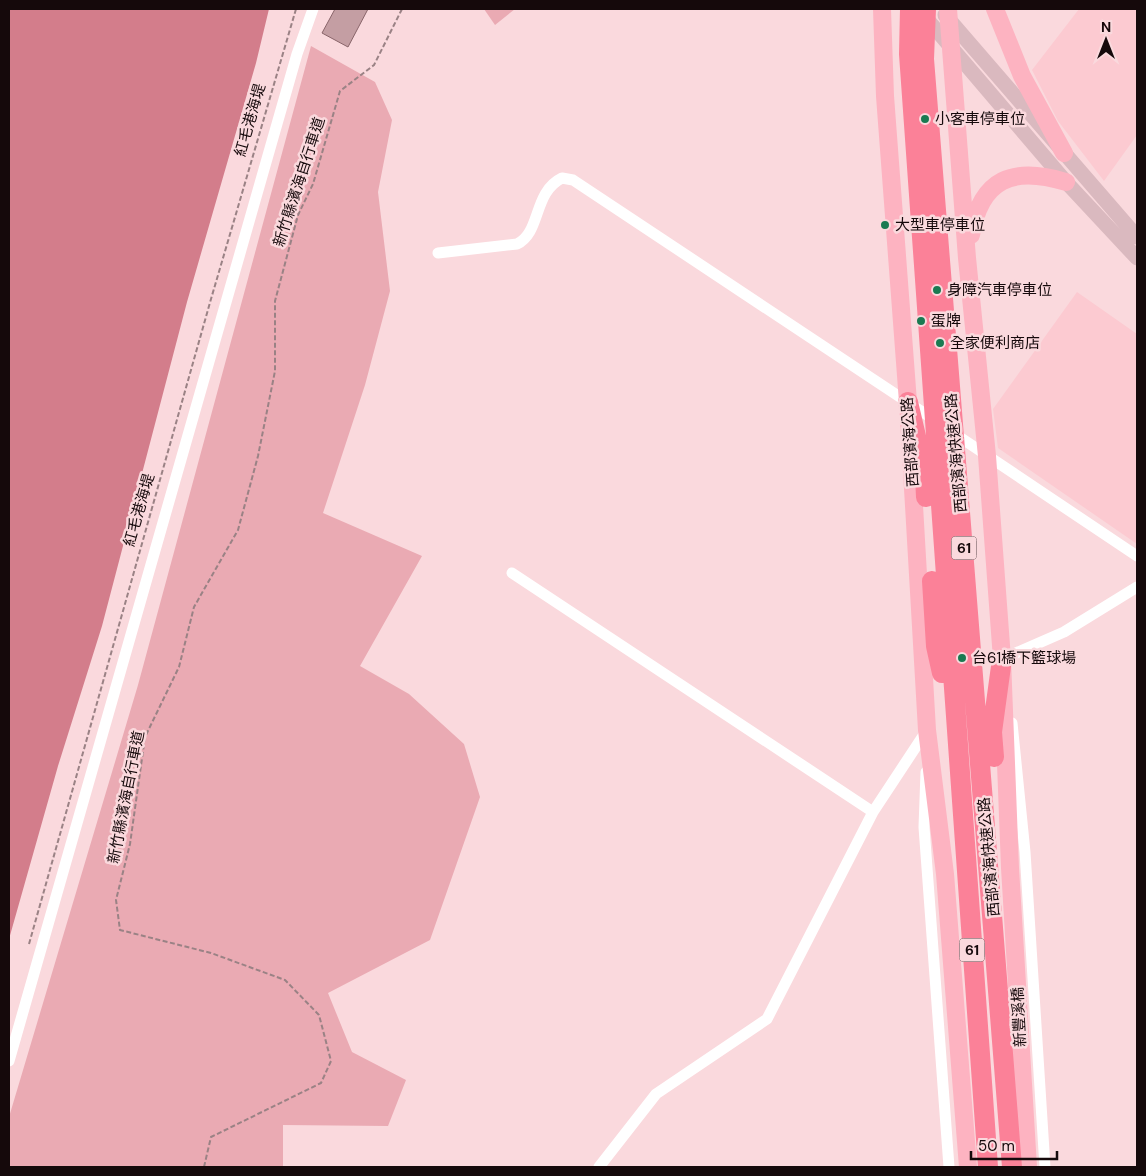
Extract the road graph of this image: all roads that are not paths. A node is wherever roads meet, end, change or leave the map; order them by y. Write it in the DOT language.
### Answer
graph roads {
  1 [pos="313,9"];
  2 [pos="870,9"];
  3 [pos="882,9"];
  4 [pos="910,9"];
  5 [pos="918,9"];
  6 [pos="926,9"];
  7 [pos="994,9"];
  8 [pos="945,12"];
  9 [pos="950,43"];
  10 [pos="885,96"];
  11 [pos="1064,152"];
  12 [pos="1066,182"];
  13 [pos="1137,237"];
  14 [pos="438,253"];
  15 [pos="967,258"];
  16 [pos="1137,258"];
  17 [pos="908,402"];
  18 [pos="987,456"];
  19 [pos="1137,556"];
  20 [pos="512,573"];
  21 [pos="1137,587"];
  22 [pos="1002,659"];
  23 [pos="927,730"];
  24 [pos="956,734"];
  25 [pos="873,812"];
  26 [pos="9,1061"];
  27 [pos="1007,1086"];
  28 [pos="600,1167"];
  29 [pos="949,1167"];
  30 [pos="968,1167"];
  31 [pos="988,1167"];
  32 [pos="1012,1167"];
  33 [pos="1028,1167"];
  34 [pos="1045,1167"];
  1 -- 26 [label="street"];
  2 -- 10 [label="main road"];
  3 -- 10 [label="main road, 西部濱海公路 / 61"];
  4 -- 24 [label="highway, 西部濱海快速公路 / 61"];
  5 -- 9 [label="street"];
  6 -- 27 [label="highway, 西部濱海快速公路 / 61"];
  7 -- 11 [label="main road"];
  8 -- 9 [label="main road, 61"];
  8 -- 11 [label="street"];
  9 -- 12 [label="street"];
  9 -- 15 [label="main road, 61"];
  10 -- 17 [label="main road, 西部濱海公路 / 61"];
  11 -- 13 [label="street"];
  12 -- 15 [label="main road"];
  12 -- 16 [label="street"];
  14 -- 17 [label="street"];
  15 -- 18 [label="main road, 61"];
  17 -- 18 [label="street"];
  17 -- 23 [label="main road, 西部濱海公路 / 61"];
  17 -- 24 [label="highway"];
  18 -- 19 [label="street"];
  18 -- 22 [label="main road, 61"];
  20 -- 25 [label="street"];
  21 -- 22 [label="street"];
  22 -- 27 [label="highway"];
  22 -- 33 [label="main road, 新豐溪橋 / 61"];
  22 -- 34 [label="street"];
  23 -- 25 [label="street"];
  23 -- 29 [label="street"];
  23 -- 30 [label="main road, 西部濱海公路 / 61"];
  24 -- 31 [label="highway, 西部濱海快速公路 / 61"];
  25 -- 28 [label="street"];
  27 -- 32 [label="highway, 西部濱海快速公路 / 61"];
}
